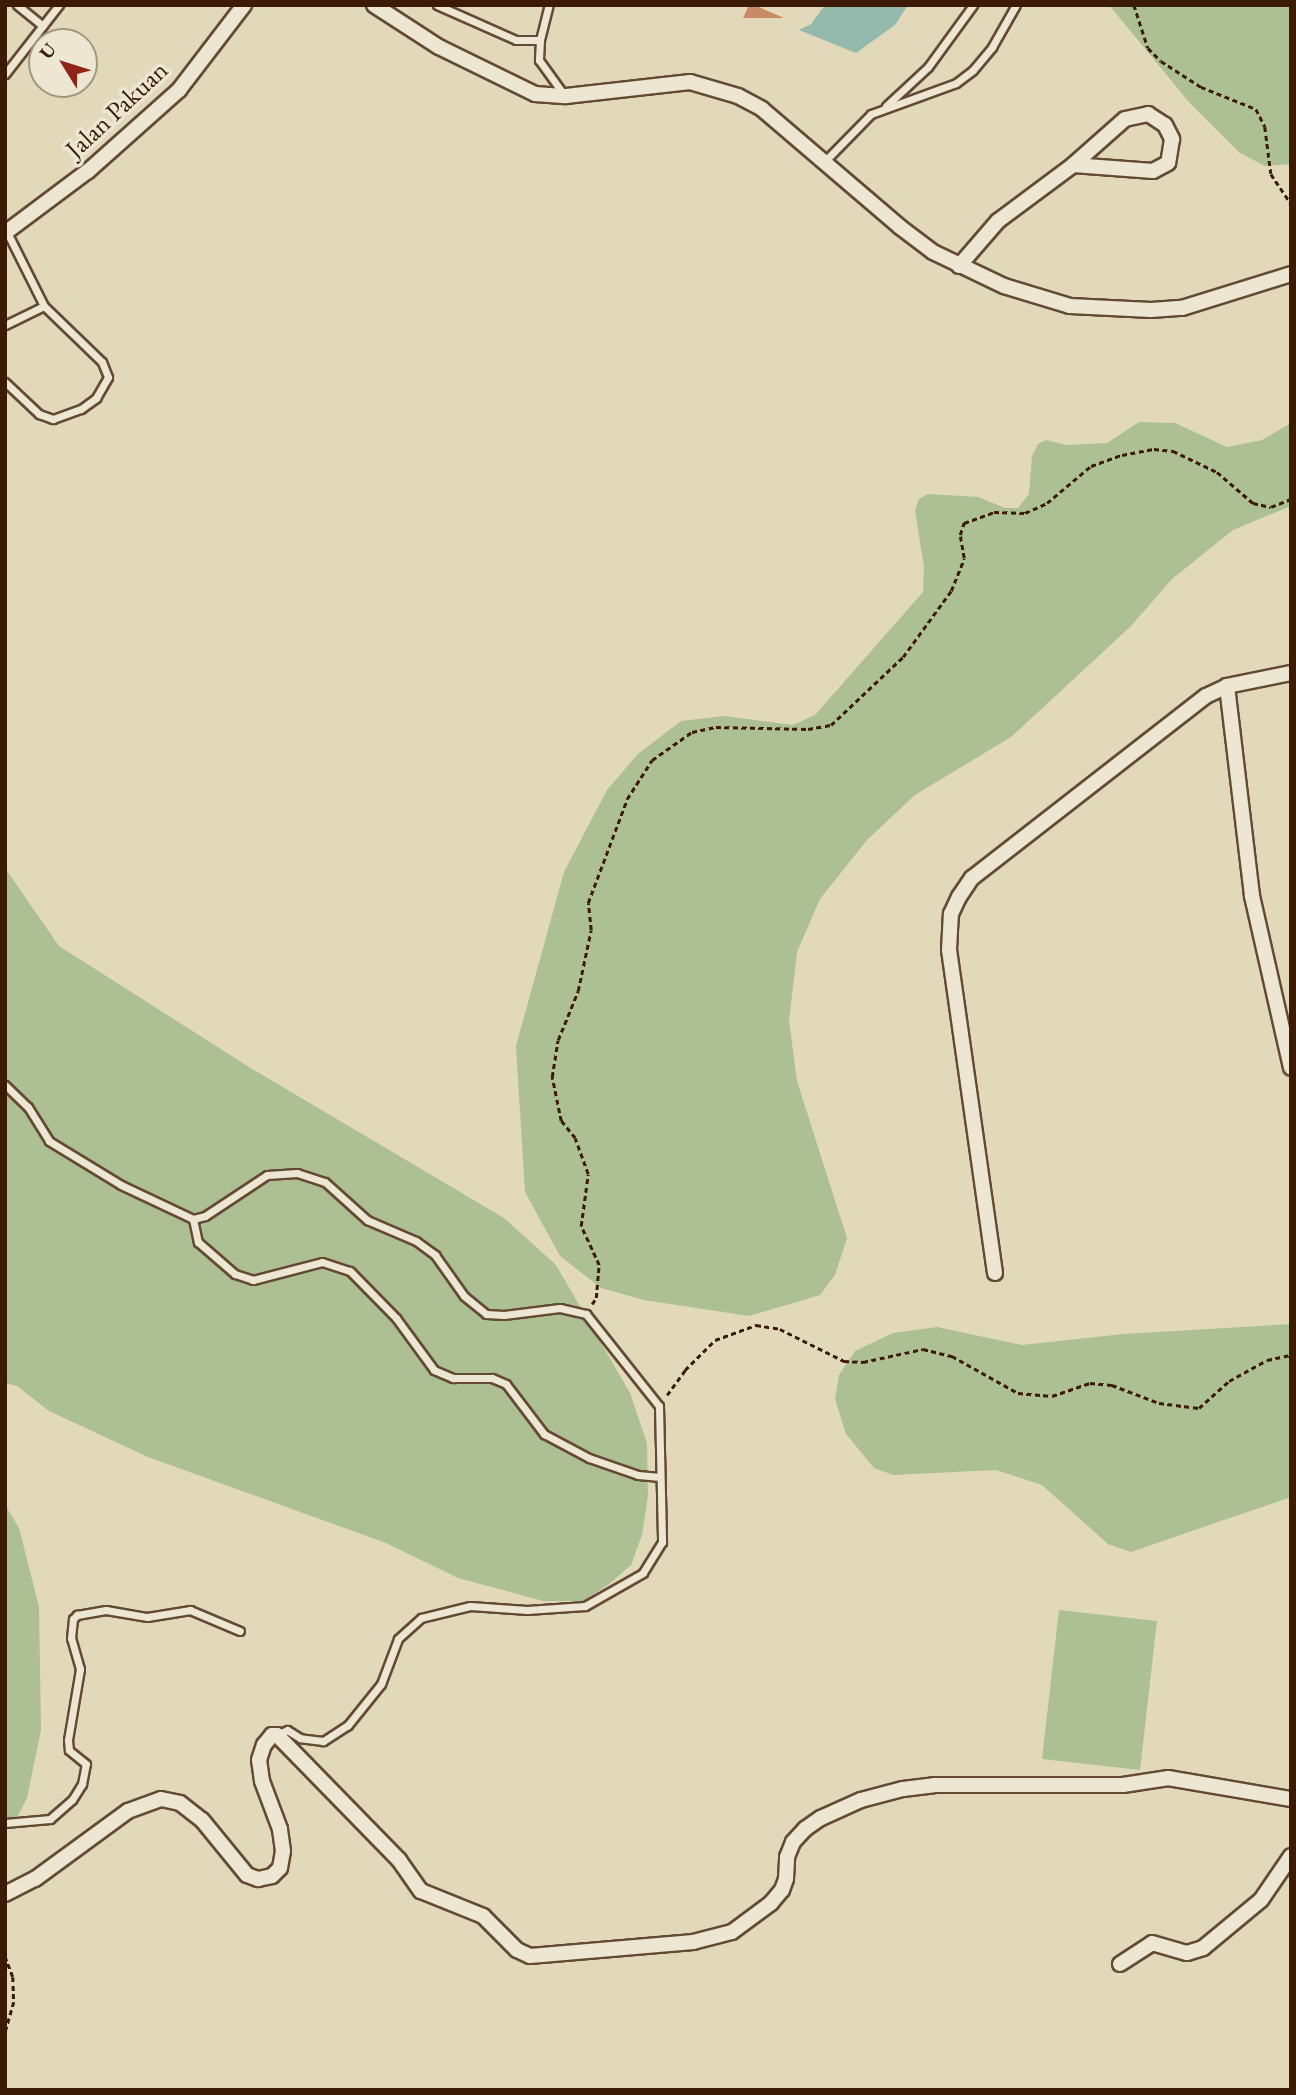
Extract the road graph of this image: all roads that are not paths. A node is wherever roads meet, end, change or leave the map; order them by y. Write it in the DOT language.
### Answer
graph roads {
  1 [pos="17,5"];
  2 [pos="59,5"];
  3 [pos="244,5"];
  4 [pos="374,5"];
  5 [pos="438,5"];
  6 [pos="549,5"];
  7 [pos="973,5"];
  8 [pos="1016,5"];
  9 [pos="43,26"];
  10 [pos="540,40"];
  11 [pos="5,74"];
  12 [pos="566,96"];
  13 [pos="883,108"];
  14 [pos="824,162"];
  15 [pos="1073,165"];
  16 [pos="6,232"];
  17 [pos="959,267"];
  18 [pos="1291,274"];
  19 [pos="44,306"];
  20 [pos="5,325"];
  21 [pos="5,382"];
  22 [pos="1291,673"];
  23 [pos="1227,686"];
  24 [pos="1291,1068"];
  25 [pos="5,1085"];
  26 [pos="193,1219"];
  27 [pos="995,1273"];
  28 [pos="660,1477"];
  29 [pos="240,1631"];
  30 [pos="277,1735"];
  31 [pos="1291,1799"];
  32 [pos="5,1823"];
  33 [pos="1291,1856"];
  34 [pos="5,1894"];
  35 [pos="1119,1964"];
  1 -- 9 [label="lane"];
  2 -- 9 [label="lane"];
  3 -- 16 [label="street, Jalan Pakuan"];
  4 -- 12 [label="street"];
  5 -- 10 [label="lane"];
  6 -- 10 [label="lane"];
  7 -- 13 [label="lane"];
  8 -- 13 [label="lane"];
  9 -- 11 [label="lane"];
  10 -- 12 [label="lane"];
  12 -- 14 [label="street"];
  13 -- 14 [label="lane"];
  14 -- 17 [label="street"];
  15 -- 15 [label="street"];
  15 -- 17 [label="street"];
  16 -- 19 [label="lane"];
  17 -- 18 [label="street"];
  19 -- 20 [label="lane"];
  19 -- 21 [label="lane"];
  22 -- 23 [label="street"];
  23 -- 24 [label="street"];
  23 -- 27 [label="street"];
  25 -- 26 [label="lane"];
  26 -- 28 [label="lane"];
  26 -- 28 [label="lane"];
  28 -- 30 [label="lane"];
  29 -- 32 [label="lane"];
  30 -- 31 [label="street"];
  30 -- 34 [label="street"];
  33 -- 35 [label="street"];
}
